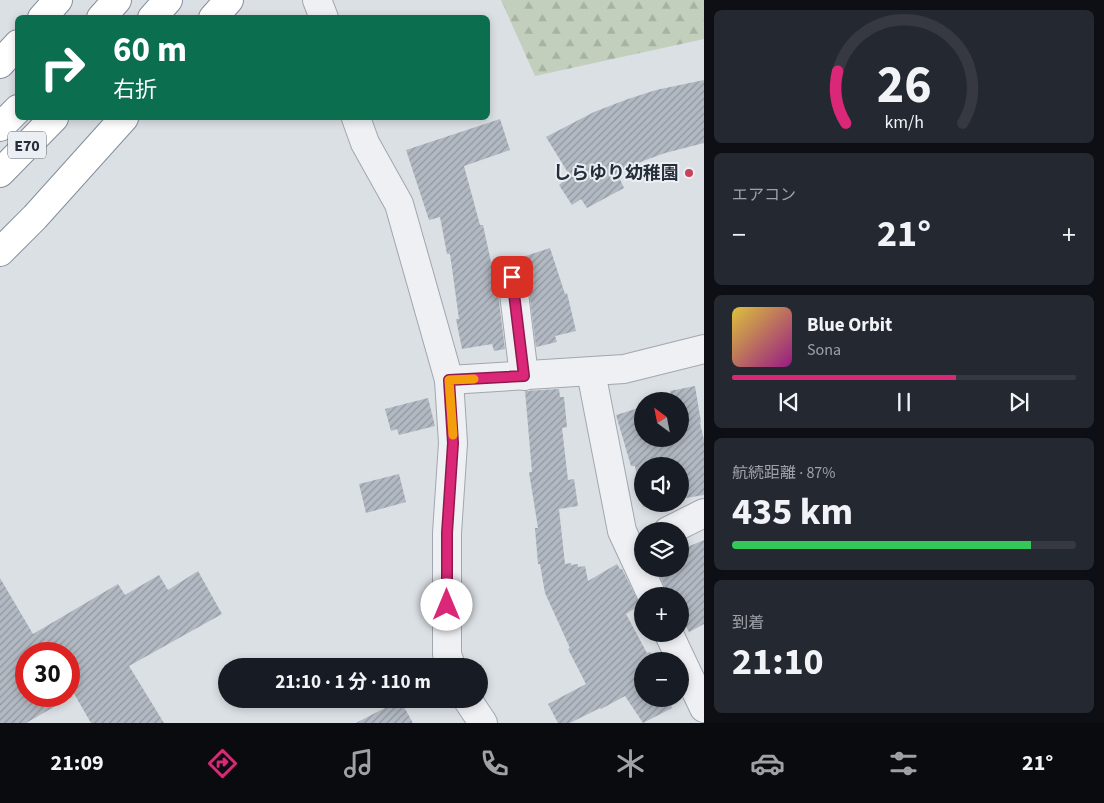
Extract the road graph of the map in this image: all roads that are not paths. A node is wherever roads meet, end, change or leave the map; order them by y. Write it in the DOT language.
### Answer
graph roads {
  1 [pos="58,0"];
  2 [pos="117,0"];
  3 [pos="168,0"];
  4 [pos="229,0"];
  5 [pos="318,0"];
  6 [pos="45,15"];
  7 [pos="104,15"];
  8 [pos="155,15"];
  9 [pos="216,15"];
  10 [pos="323,15"];
  11 [pos="15,47"];
  12 [pos="0,64"];
  13 [pos="15,112"];
  14 [pos="52,120"];
  15 [pos="122,120"];
  16 [pos="357,120"];
  17 [pos="0,127"];
  18 [pos="0,173"];
  19 [pos="0,252"];
  20 [pos="512,277"];
  21 [pos="704,350"];
  22 [pos="591,372"];
  23 [pos="524,376"];
  24 [pos="449,380"];
  25 [pos="704,514"];
  26 [pos="687,522"];
  27 [pos="634,545"];
  28 [pos="673,642"];
  29 [pos="448,658"];
  30 [pos="473,708"];
  31 [pos="704,708"];
  32 [pos="483,723"];
  1 -- 6 [label="highway"];
  2 -- 7 [label="highway"];
  3 -- 8 [label="highway"];
  4 -- 9 [label="highway"];
  5 -- 10 [label="street"];
  11 -- 12 [label="highway"];
  13 -- 17 [label="highway, E70"];
  14 -- 18 [label="highway, E70"];
  15 -- 19 [label="highway"];
  16 -- 24 [label="street"];
  20 -- 23 [label="street"];
  21 -- 22 [label="street"];
  22 -- 23 [label="street"];
  22 -- 27 [label="street"];
  23 -- 24 [label="street"];
  24 -- 29 [label="street"];
  25 -- 26 [label="street"];
  28 -- 31 [label="street"];
  30 -- 32 [label="street"];
}
